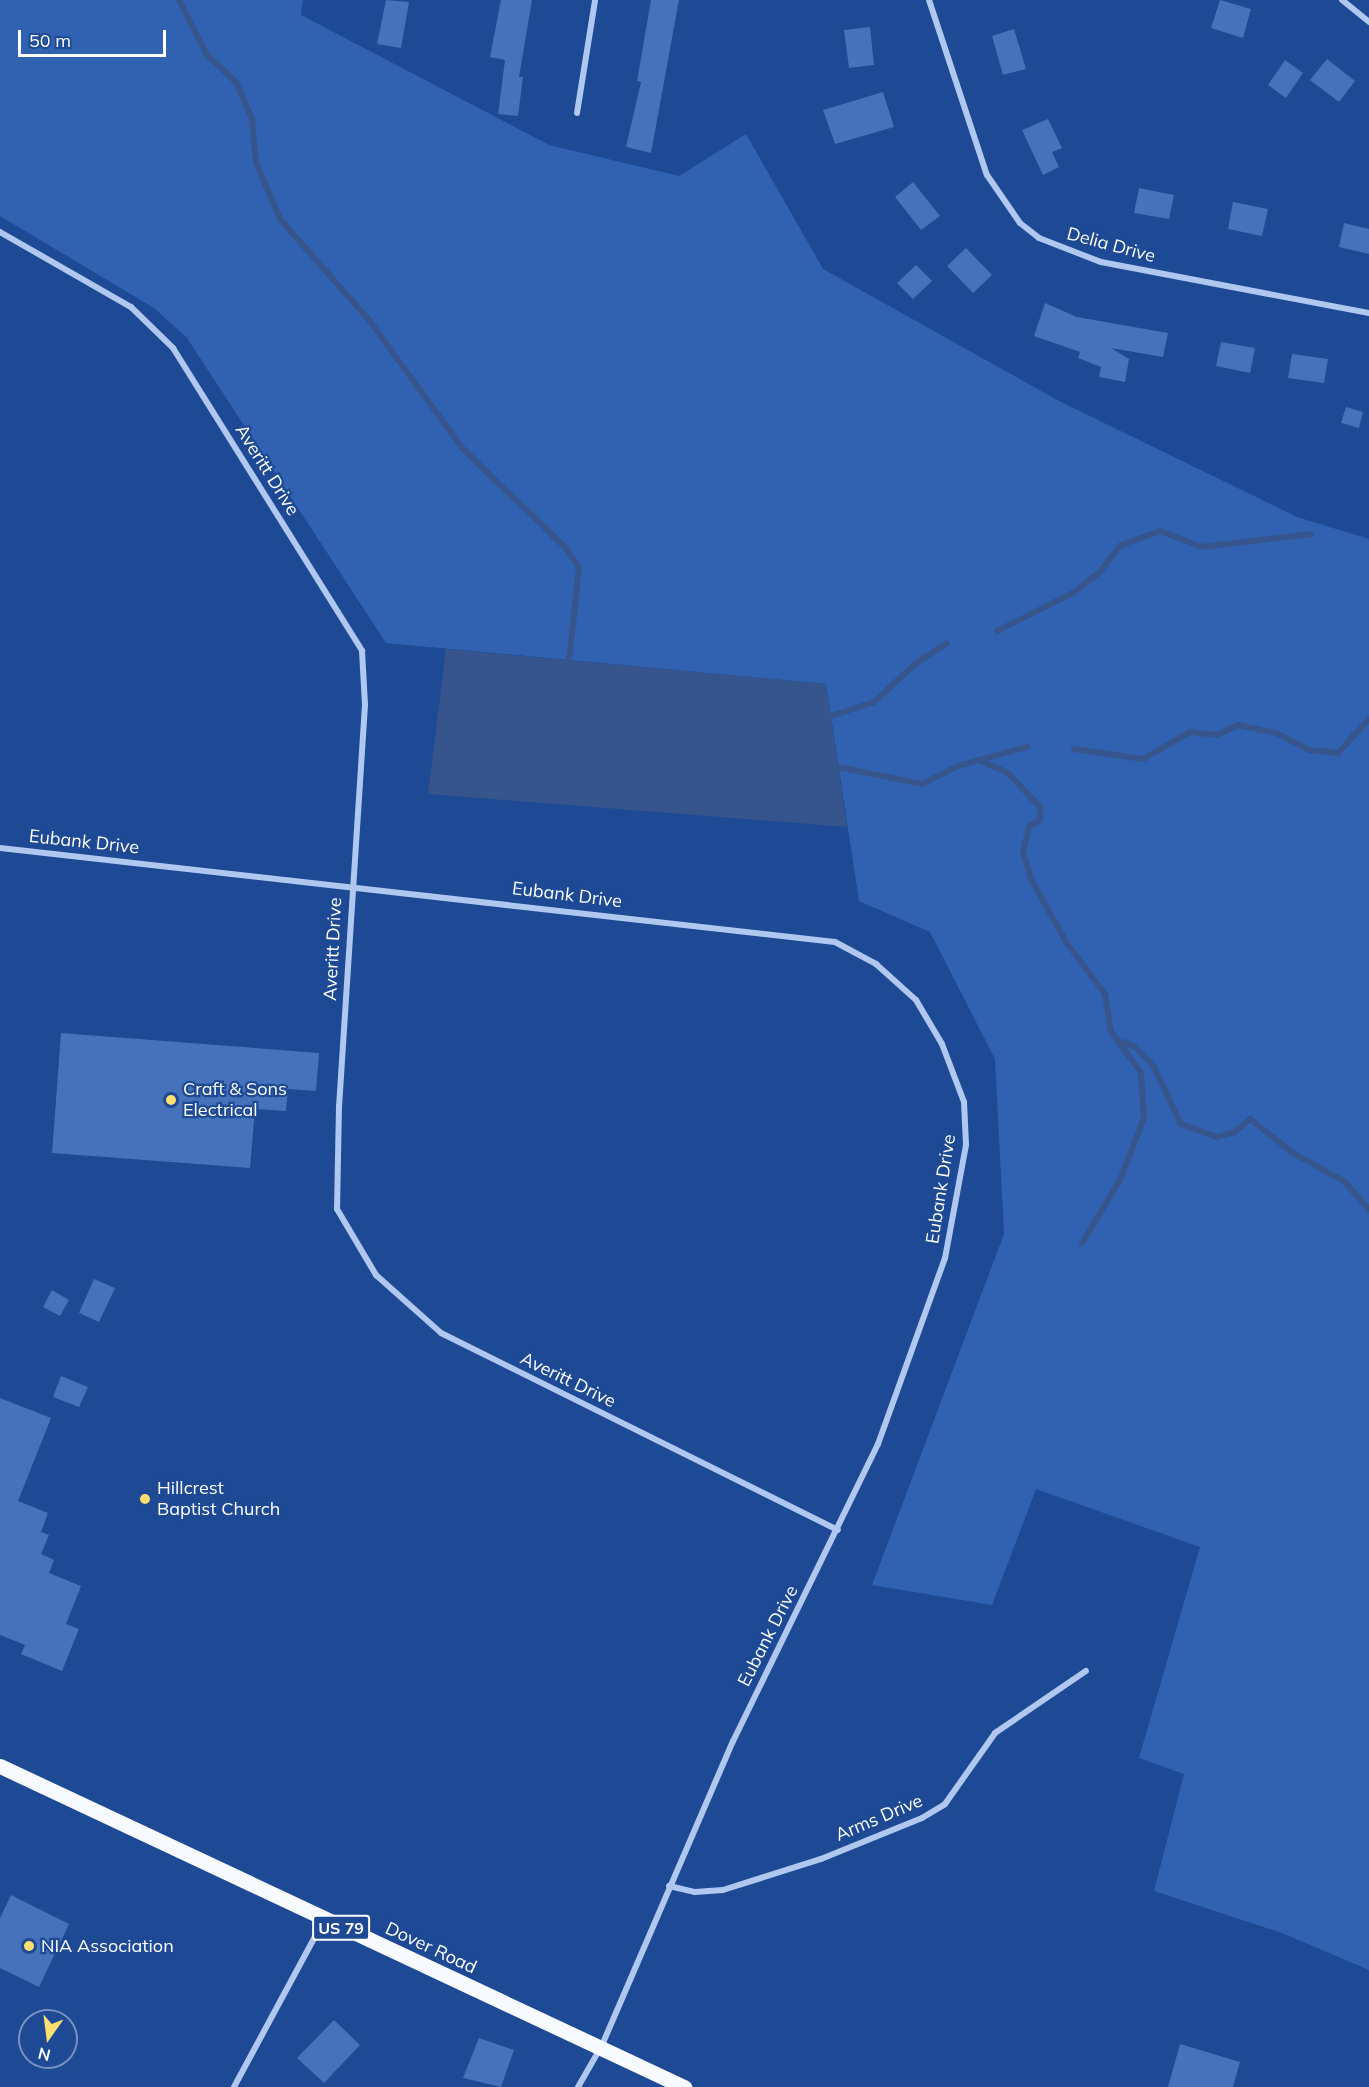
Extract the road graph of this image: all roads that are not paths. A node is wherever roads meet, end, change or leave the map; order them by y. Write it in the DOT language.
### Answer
graph roads {
  1 [pos="595,0"];
  2 [pos="929,0"];
  3 [pos="1342,0"];
  4 [pos="1369,22"];
  5 [pos="577,113"];
  6 [pos="0,232"];
  7 [pos="1369,313"];
  8 [pos="0,848"];
  9 [pos="352,885"];
  10 [pos="838,1530"];
  11 [pos="1086,1671"];
  12 [pos="0,1766"];
  13 [pos="669,1886"];
  14 [pos="324,1920"];
  15 [pos="601,2047"];
  16 [pos="234,2087"];
  17 [pos="578,2087"];
  18 [pos="684,2087"];
  1 -- 5 [label="street"];
  2 -- 7 [label="street, Delia Drive"];
  3 -- 4 [label="street"];
  6 -- 9 [label="street, Averitt Drive"];
  8 -- 9 [label="street, Eubank Drive"];
  9 -- 10 [label="street, Averitt Drive"];
  9 -- 10 [label="street, Eubank Drive"];
  10 -- 13 [label="street, Eubank Drive"];
  11 -- 13 [label="street, Arms Drive"];
  12 -- 14 [label="main road, Dover Road / US 79"];
  13 -- 15 [label="street, Eubank Drive"];
  14 -- 15 [label="main road, Dover Road / US 79"];
  14 -- 16 [label="street"];
  15 -- 17 [label="street, Eubank Drive"];
  15 -- 18 [label="main road, Dover Road / US 79"];
}
